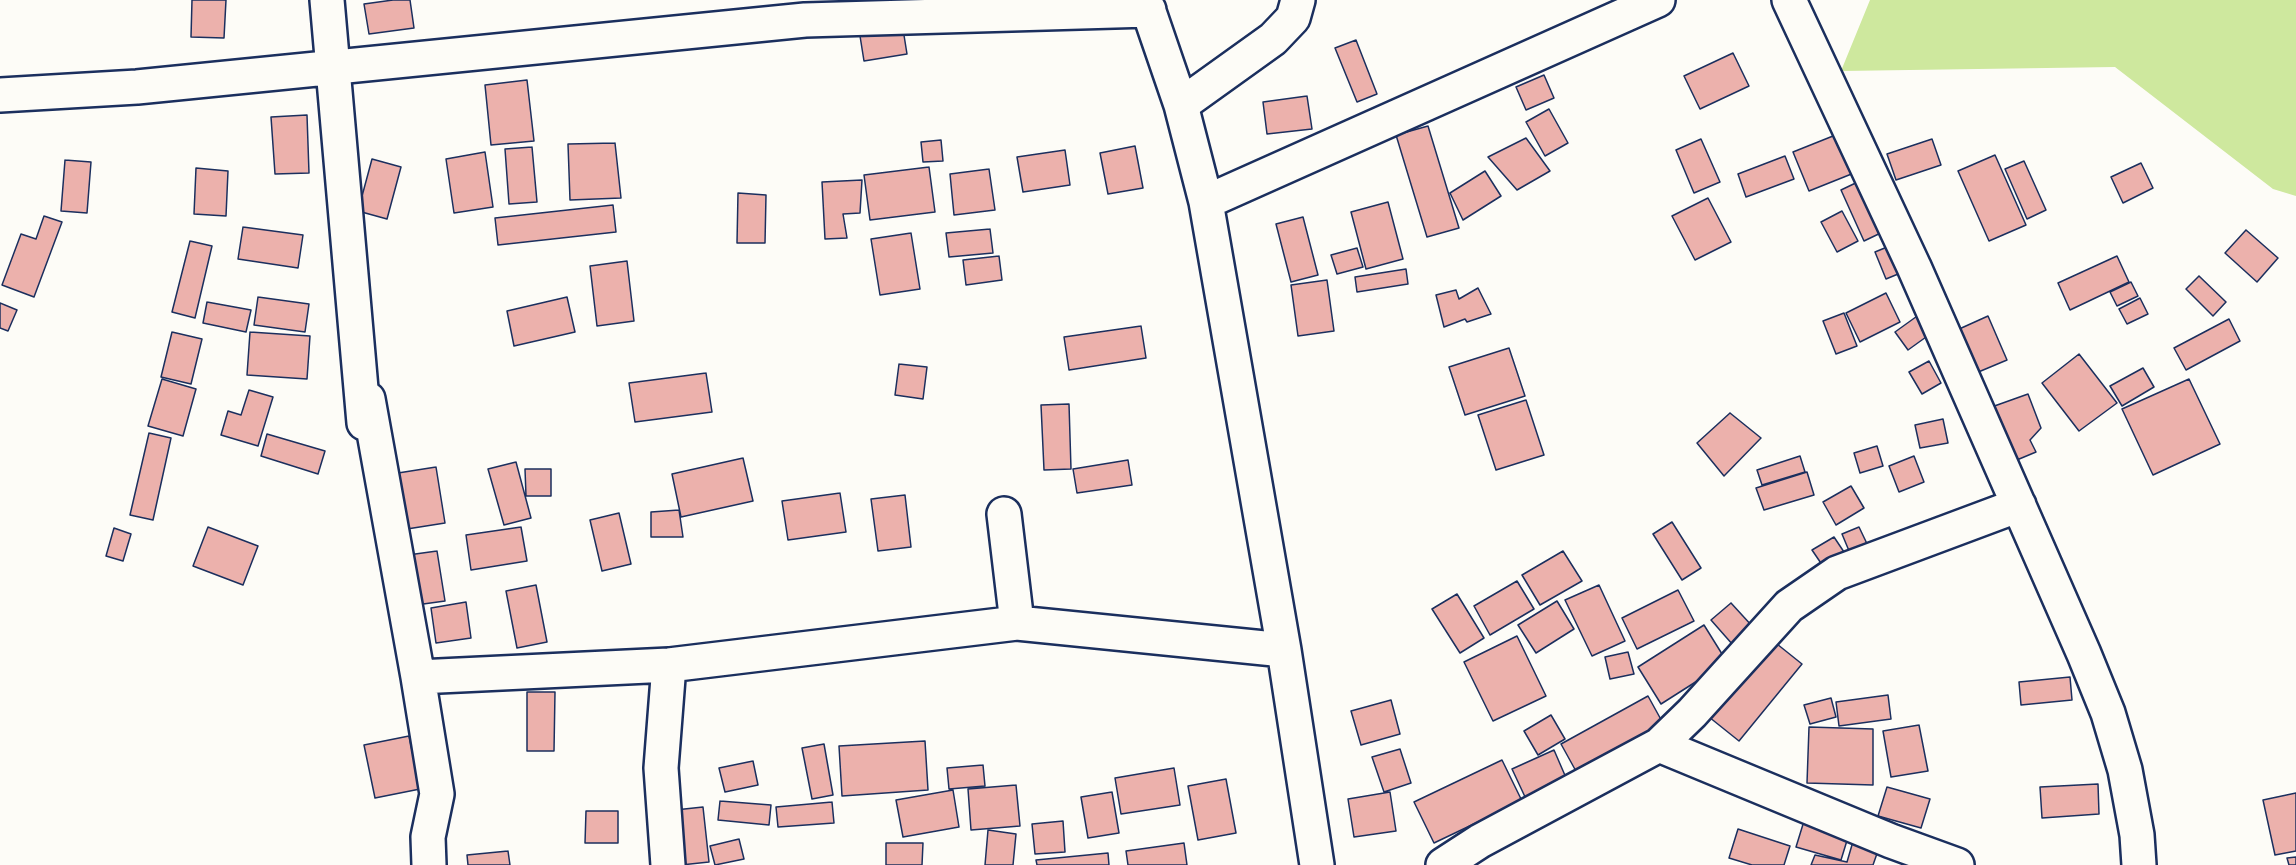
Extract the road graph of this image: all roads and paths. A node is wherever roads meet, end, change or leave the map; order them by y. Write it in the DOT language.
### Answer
graph roads {
  1 [pos="327,0"];
  2 [pos="1298,0"];
  3 [pos="1658,0"];
  4 [pos="1789,0"];
  5 [pos="1147,5"];
  6 [pos="804,10"];
  7 [pos="332,67"];
  8 [pos="0,94"];
  9 [pos="1181,105"];
  10 [pos="1206,202"];
  11 [pos="2019,505"];
  12 [pos="1004,514"];
  13 [pos="1017,623"];
  14 [pos="1284,650"];
  15 [pos="669,665"];
  16 [pos="418,677"];
  17 [pos="1659,745"];
  18 [pos="429,865"];
  19 [pos="668,865"];
  20 [pos="1317,865"];
  21 [pos="1443,865"];
  22 [pos="1957,865"];
  23 [pos="2139,865"];
  1 -- 7 [label="street"];
  2 -- 9 [label="street"];
  3 -- 10 [label="street"];
  4 -- 11 [label="street"];
  5 -- 6 [label="street"];
  5 -- 9 [label="street"];
  6 -- 7 [label="street"];
  7 -- 8 [label="street"];
  7 -- 16 [label="street"];
  9 -- 10 [label="street"];
  10 -- 14 [label="street"];
  11 -- 17 [label="street"];
  11 -- 23 [label="street"];
  12 -- 13 [label="street"];
  13 -- 14 [label="street"];
  13 -- 15 [label="street"];
  14 -- 20 [label="street"];
  15 -- 16 [label="street"];
  15 -- 19 [label="street"];
  16 -- 18 [label="street"];
  17 -- 21 [label="street"];
  17 -- 22 [label="street"];
}
